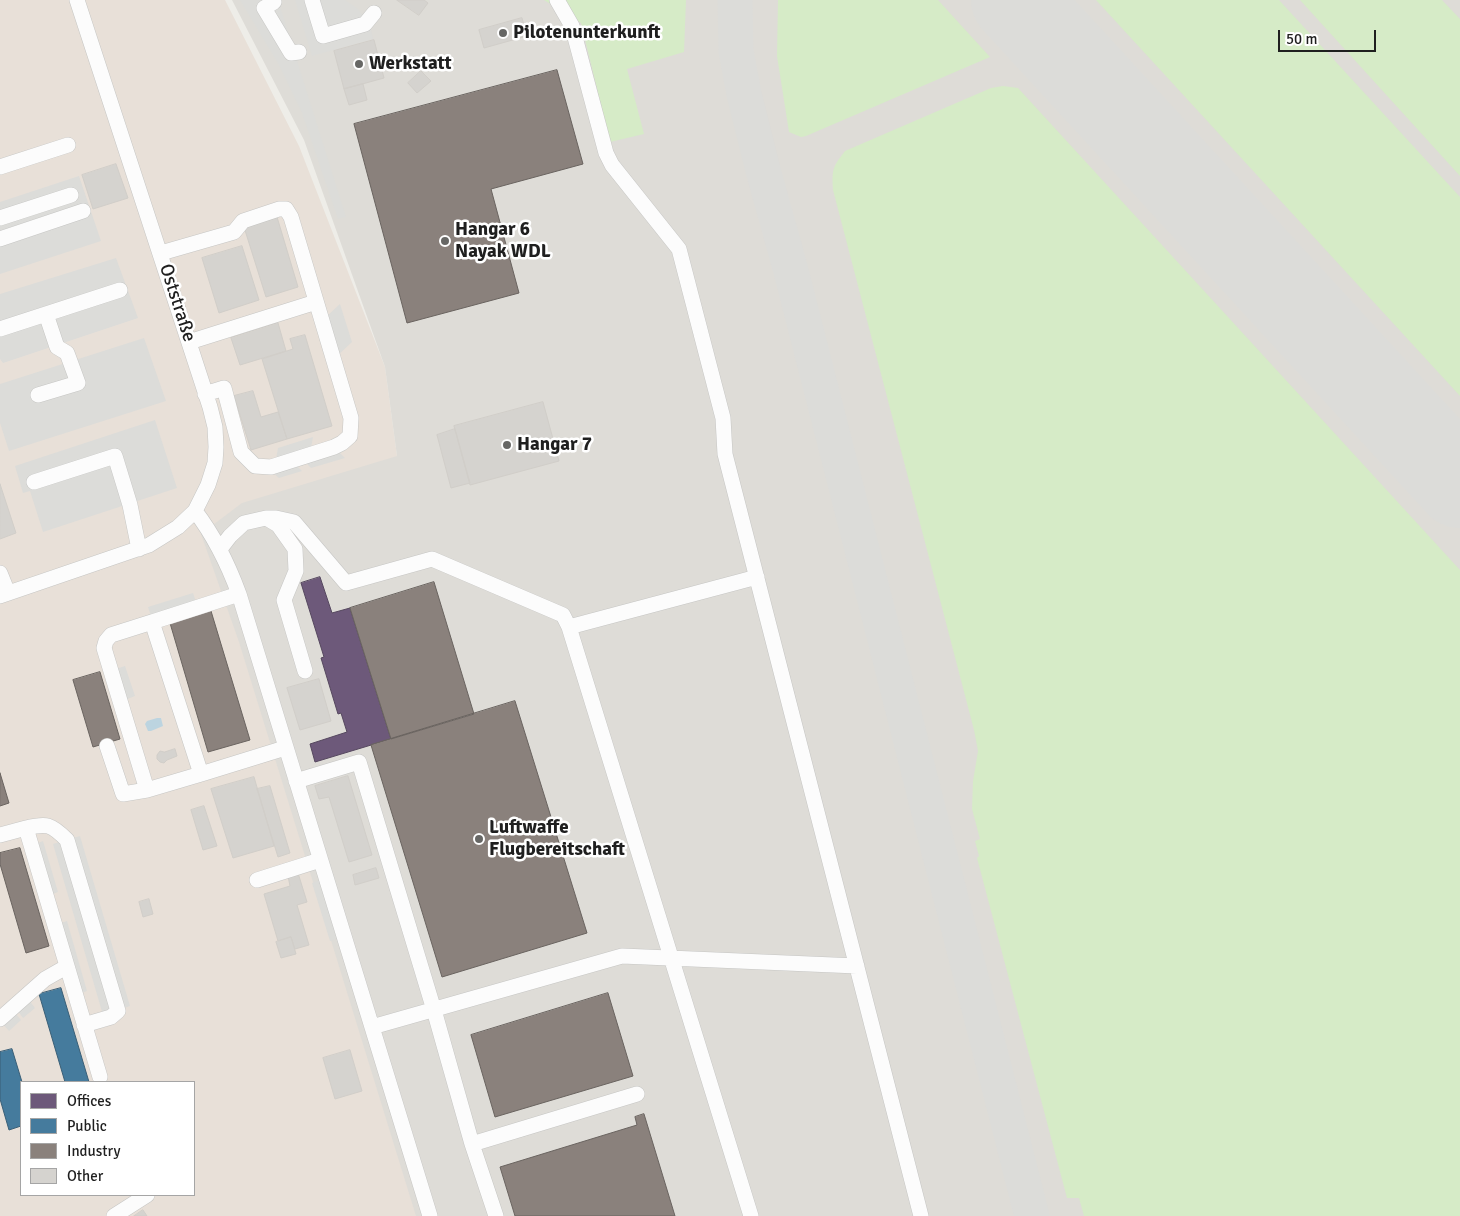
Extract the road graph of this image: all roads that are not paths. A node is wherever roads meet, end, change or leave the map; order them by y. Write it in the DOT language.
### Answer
graph roads {
  1 [pos="77,0"];
  2 [pos="312,0"];
  3 [pos="557,0"];
  4 [pos="265,3"];
  5 [pos="374,13"];
  6 [pos="299,52"];
  7 [pos="68,145"];
  8 [pos="0,167"];
  9 [pos="71,195"];
  10 [pos="83,211"];
  11 [pos="0,218"];
  12 [pos="0,239"];
  13 [pos="161,253"];
  14 [pos="120,290"];
  15 [pos="316,302"];
  16 [pos="46,314"];
  17 [pos="0,329"];
  18 [pos="189,342"];
  19 [pos="205,394"];
  20 [pos="38,395"];
  21 [pos="34,482"];
  22 [pos="195,511"];
  23 [pos="266,518"];
  24 [pos="139,548"];
  25 [pos="220,549"];
  26 [pos="0,573"];
  27 [pos="757,577"];
  28 [pos="4,594"];
  29 [pos="239,594"];
  30 [pos="152,622"];
  31 [pos="569,628"];
  32 [pos="305,671"];
  33 [pos="107,746"];
  34 [pos="284,748"];
  35 [pos="201,774"];
  36 [pos="296,781"];
  37 [pos="147,790"];
  38 [pos="26,828"];
  39 [pos="0,835"];
  40 [pos="320,860"];
  41 [pos="257,880"];
  42 [pos="671,958"];
  43 [pos="66,966"];
  44 [pos="857,966"];
  45 [pos="434,1010"];
  46 [pos="0,1019"];
  47 [pos="84,1025"];
  48 [pos="372,1027"];
  49 [pos="100,1077"];
  50 [pos="637,1094"];
  51 [pos="472,1144"];
  52 [pos="145,1196"];
  53 [pos="114,1216"];
  54 [pos="430,1216"];
  55 [pos="496,1216"];
  56 [pos="751,1216"];
  57 [pos="921,1216"];
  1 -- 13 [label="lane, Oststraße"];
  2 -- 5 [label="lane"];
  3 -- 27 [label="lane"];
  4 -- 6 [label="lane"];
  7 -- 8 [label="lane"];
  9 -- 11 [label="lane"];
  10 -- 12 [label="lane"];
  13 -- 15 [label="lane"];
  13 -- 18 [label="lane, Oststraße"];
  14 -- 16 [label="lane"];
  15 -- 18 [label="lane"];
  15 -- 19 [label="lane"];
  16 -- 17 [label="lane"];
  16 -- 20 [label="lane"];
  18 -- 19 [label="lane, Oststraße"];
  19 -- 22 [label="lane, Oststraße"];
  21 -- 24 [label="lane"];
  22 -- 24 [label="lane, Oststraße"];
  22 -- 25 [label="lane"];
  23 -- 25 [label="lane"];
  23 -- 31 [label="lane"];
  23 -- 32 [label="lane"];
  24 -- 28 [label="lane, Oststraße"];
  25 -- 29 [label="lane"];
  26 -- 28 [label="lane"];
  27 -- 31 [label="lane"];
  27 -- 44 [label="lane"];
  29 -- 30 [label="lane"];
  29 -- 34 [label="lane"];
  30 -- 35 [label="lane"];
  30 -- 37 [label="lane"];
  31 -- 42 [label="lane"];
  33 -- 37 [label="lane"];
  34 -- 35 [label="lane"];
  34 -- 36 [label="lane"];
  35 -- 37 [label="lane"];
  36 -- 40 [label="lane"];
  36 -- 45 [label="lane"];
  38 -- 39 [label="lane"];
  38 -- 43 [label="lane"];
  38 -- 47 [label="lane"];
  40 -- 41 [label="lane"];
  40 -- 48 [label="lane"];
  42 -- 44 [label="lane"];
  42 -- 45 [label="lane"];
  42 -- 56 [label="lane"];
  43 -- 46 [label="lane"];
  43 -- 47 [label="lane"];
  44 -- 57 [label="lane"];
  45 -- 48 [label="lane"];
  45 -- 51 [label="lane"];
  47 -- 49 [label="lane"];
  48 -- 54 [label="lane"];
  50 -- 51 [label="lane"];
  51 -- 55 [label="lane"];
  52 -- 53 [label="lane"];
}
